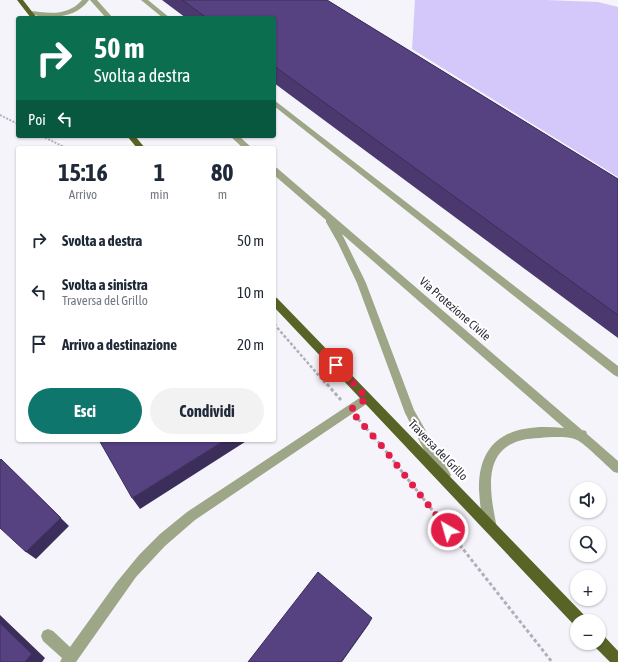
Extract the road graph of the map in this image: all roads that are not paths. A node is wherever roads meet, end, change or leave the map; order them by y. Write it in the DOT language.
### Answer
graph roads {
  1 [pos="20,0"];
  2 [pos="86,0"];
  3 [pos="93,0"];
  4 [pos="144,0"];
  5 [pos="33,16"];
  6 [pos="108,16"];
  7 [pos="164,16"];
  8 [pos="276,104"];
  9 [pos="133,138"];
  10 [pos="236,138"];
  11 [pos="139,146"];
  12 [pos="246,146"];
  13 [pos="276,172"];
  14 [pos="324,213"];
  15 [pos="276,303"];
  16 [pos="618,372"];
  17 [pos="367,398"];
  18 [pos="582,435"];
  19 [pos="618,468"];
  20 [pos="455,490"];
  21 [pos="491,528"];
  22 [pos="573,614"];
  23 [pos="48,636"];
  24 [pos="606,648"];
  25 [pos="69,659"];
  26 [pos="618,661"];
  1 -- 5 [label="main road"];
  2 -- 5 [label="street"];
  3 -- 6 [label="street"];
  4 -- 7 [label="street"];
  8 -- 16 [label="street"];
  9 -- 11 [label="main road"];
  10 -- 12 [label="street"];
  13 -- 14 [label="street, Via Protezione Civile"];
  14 -- 18 [label="street, Via Protezione Civile"];
  14 -- 20 [label="street"];
  15 -- 17 [label="main road, Traversa del Grillo"];
  17 -- 20 [label="main road, Traversa del Grillo"];
  17 -- 25 [label="street"];
  18 -- 19 [label="street, Via Protezione Civile"];
  18 -- 21 [label="street"];
  20 -- 21 [label="main road, Traversa del Grillo"];
  21 -- 22 [label="main road, Traversa del Grillo"];
  23 -- 25 [label="street"];
  24 -- 26 [label="main road"];
}
